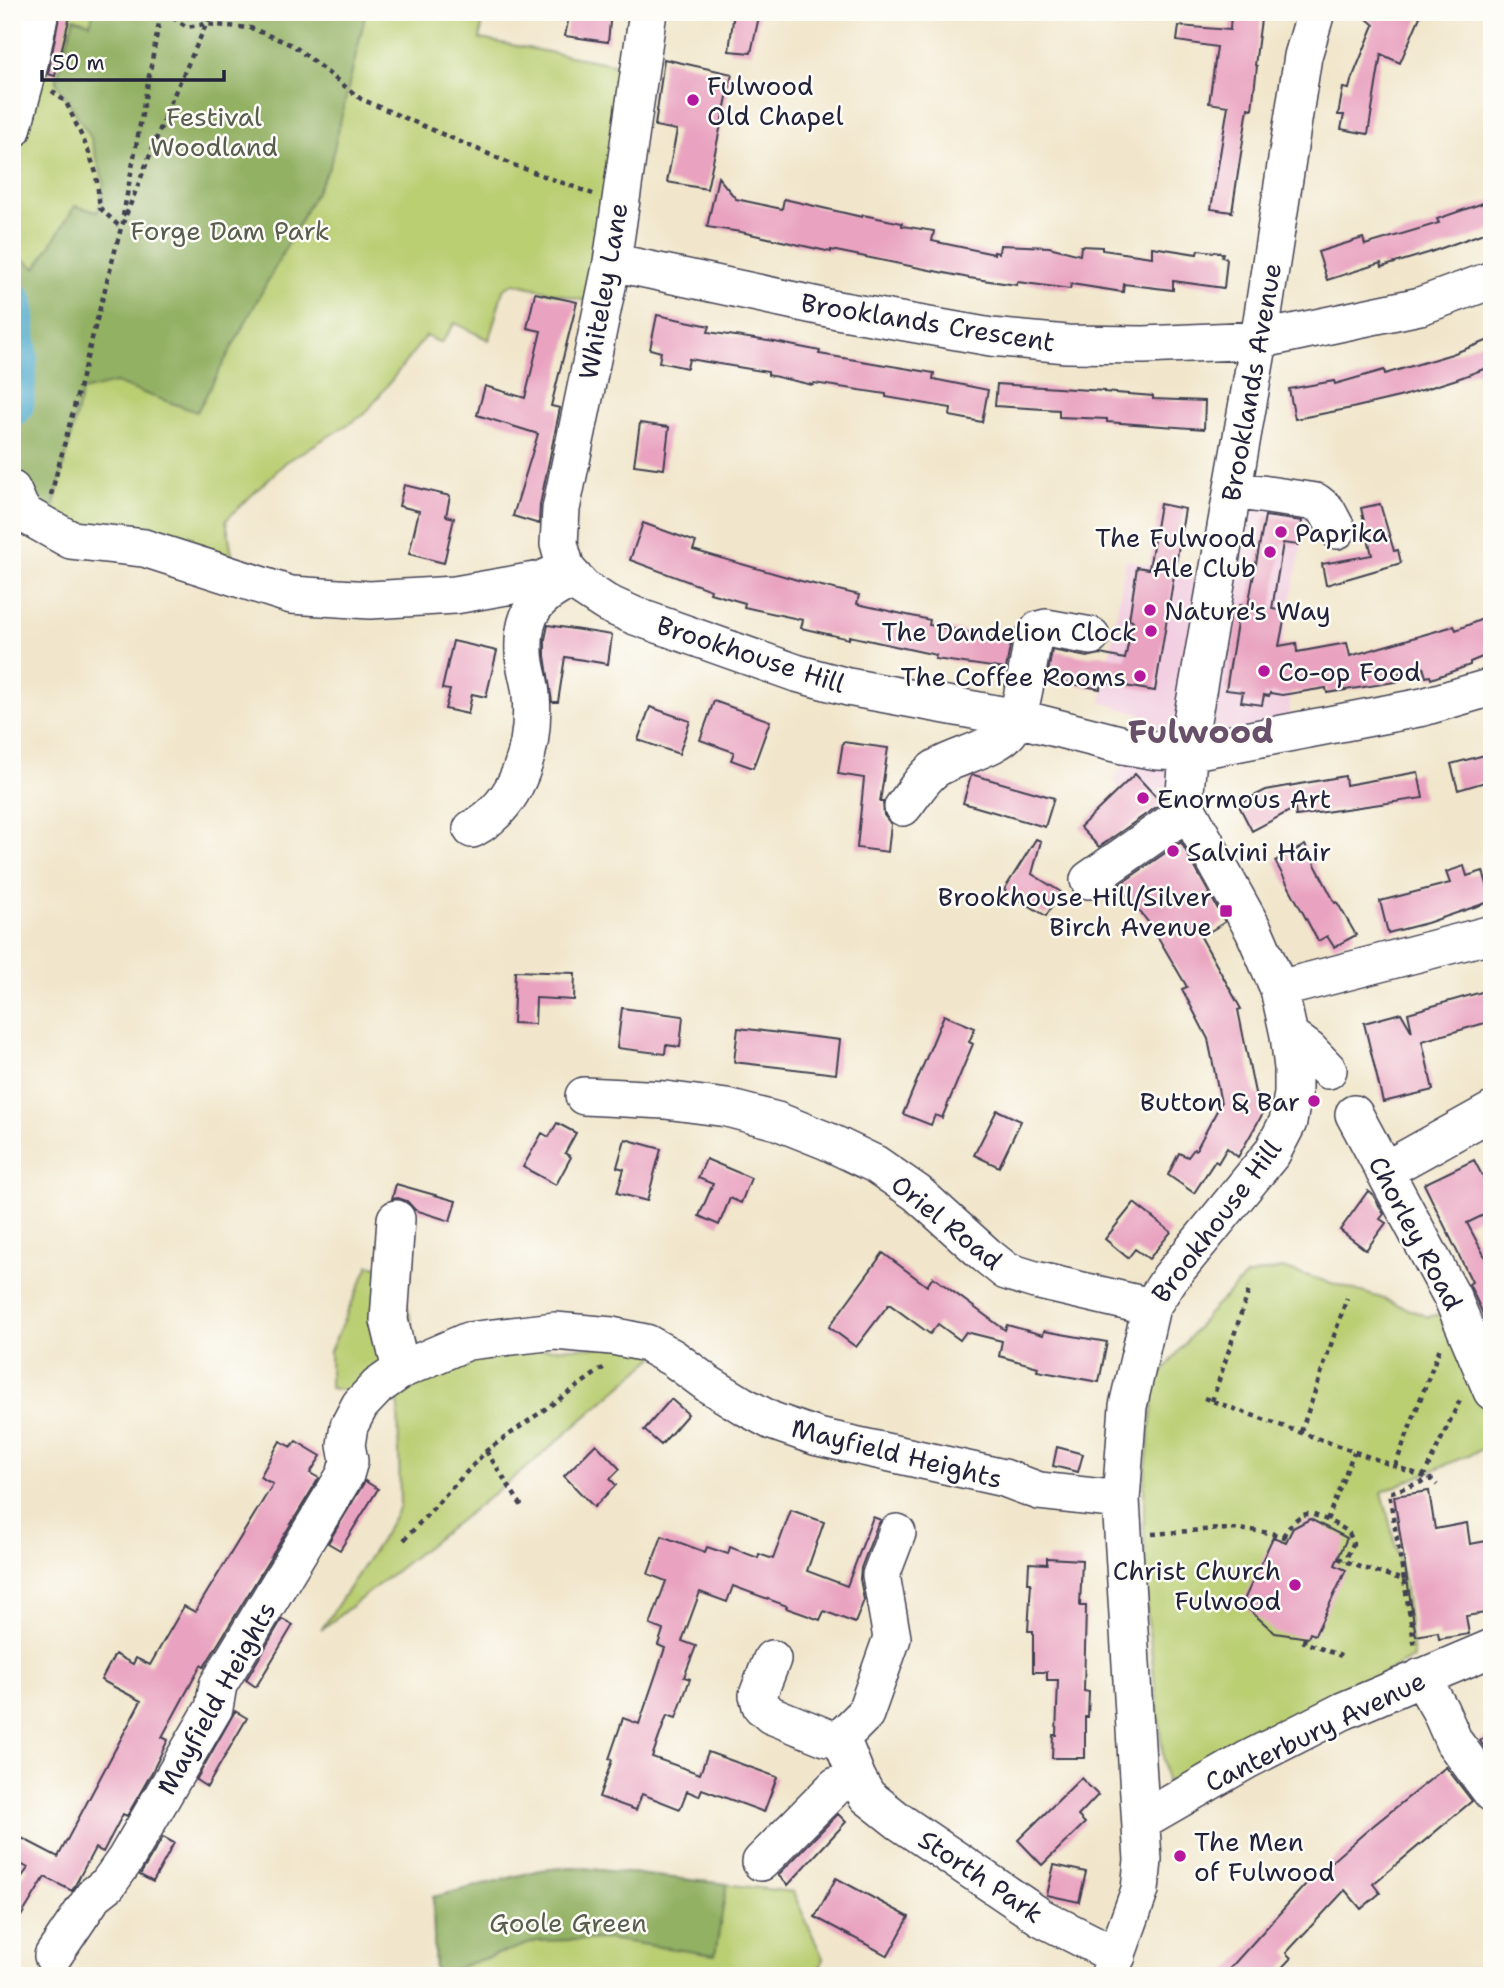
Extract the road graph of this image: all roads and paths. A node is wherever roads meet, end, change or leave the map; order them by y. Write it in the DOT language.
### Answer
graph roads {
  1 [pos="40,12"];
  2 [pos="163,12"];
  3 [pos="212,12"];
  4 [pos="648,12"];
  5 [pos="1315,12"];
  6 [pos="205,24"];
  7 [pos="25,82"];
  8 [pos="12,130"];
  9 [pos="620,203"];
  10 [pos="121,228"];
  11 [pos="612,262"];
  12 [pos="1492,280"];
  13 [pos="1259,340"];
  14 [pos="1233,490"];
  15 [pos="19,502"];
  16 [pos="1337,530"];
  17 [pos="570,574"];
  18 [pos="1091,636"];
  19 [pos="1492,687"];
  20 [pos="1017,718"];
  21 [pos="1188,752"];
  22 [pos="904,807"];
  23 [pos="1188,811"];
  24 [pos="472,829"];
  25 [pos="1088,880"];
  26 [pos="1492,934"];
  27 [pos="1279,989"];
  28 [pos="1289,1035"];
  29 [pos="1328,1070"];
  30 [pos="584,1096"];
  31 [pos="1492,1111"];
  32 [pos="1354,1114"];
  33 [pos="1384,1171"];
  34 [pos="396,1219"];
  35 [pos="1250,1287"];
  36 [pos="1347,1298"];
  37 [pos="1151,1307"];
  38 [pos="646,1343"];
  39 [pos="401,1370"];
  40 [pos="1479,1375"];
  41 [pos="1204,1398"];
  42 [pos="1212,1401"];
  43 [pos="1301,1432"];
  44 [pos="485,1451"];
  45 [pos="1354,1452"];
  46 [pos="1395,1466"];
  47 [pos="1423,1477"];
  48 [pos="1431,1479"];
  49 [pos="1437,1485"];
  50 [pos="1121,1500"];
  51 [pos="523,1508"];
  52 [pos="1327,1520"];
  53 [pos="897,1533"];
  54 [pos="1123,1536"];
  55 [pos="404,1540"];
  56 [pos="1338,1559"];
  57 [pos="1345,1561"];
  58 [pos="1404,1580"];
  59 [pos="1305,1638"];
  60 [pos="1492,1648"];
  61 [pos="1341,1656"];
  62 [pos="772,1659"];
  63 [pos="1421,1676"];
  64 [pos="841,1738"];
  65 [pos="858,1778"];
  66 [pos="1492,1793"];
  67 [pos="1141,1821"];
  68 [pos="761,1862"];
  69 [pos="53,1956"];
  70 [pos="1113,1966"];
  1 -- 7 [label="street"];
  2 -- 6 [label="path"];
  2 -- 10 [label="path"];
  3 -- 6 [label="path"];
  4 -- 9 [label="street, Whiteley Lane"];
  5 -- 13 [label="street, Brooklands Avenue"];
  6 -- 9 [label="path"];
  6 -- 10 [label="path"];
  7 -- 8 [label="street"];
  7 -- 10 [label="path"];
  9 -- 11 [label="street, Whiteley Lane"];
  10 -- 15 [label="path"];
  11 -- 13 [label="street, Brooklands Crescent"];
  11 -- 17 [label="street, Whiteley Lane"];
  12 -- 13 [label="street, Brooklands Crescent"];
  13 -- 14 [label="street, Brooklands Avenue"];
  14 -- 16 [label="street"];
  14 -- 21 [label="street, Brooklands Avenue"];
  15 -- 17 [label="street"];
  17 -- 20 [label="street, Brookhouse Hill"];
  17 -- 24 [label="street"];
  18 -- 20 [label="street"];
  19 -- 21 [label="street"];
  20 -- 21 [label="street, Brookhouse Hill"];
  20 -- 22 [label="street"];
  21 -- 23 [label="street, Brookhouse Hill"];
  23 -- 25 [label="street"];
  23 -- 27 [label="street, Brookhouse Hill"];
  26 -- 27 [label="street"];
  27 -- 28 [label="street, Brookhouse Hill"];
  28 -- 29 [label="street"];
  28 -- 37 [label="street, Brookhouse Hill"];
  30 -- 37 [label="street, Oriel Road"];
  31 -- 33 [label="street"];
  32 -- 33 [label="street, Chorley Road"];
  33 -- 40 [label="street, Chorley Road"];
  34 -- 39 [label="street"];
  35 -- 42 [label="path"];
  36 -- 43 [label="path"];
  37 -- 50 [label="street, Brookhouse Hill"];
  38 -- 39 [label="street, Mayfield Heights"];
  38 -- 44 [label="path"];
  38 -- 50 [label="street, Mayfield Heights"];
  39 -- 69 [label="street, Mayfield Heights"];
  40 -- 46 [label="path"];
  40 -- 47 [label="path"];
  41 -- 42 [label="path"];
  42 -- 43 [label="path"];
  43 -- 45 [label="path"];
  44 -- 51 [label="path"];
  44 -- 55 [label="path"];
  45 -- 46 [label="path"];
  45 -- 52 [label="path"];
  46 -- 47 [label="path"];
  47 -- 48 [label="path"];
  48 -- 49 [label="path"];
  48 -- 58 [label="path"];
  50 -- 54 [label="street, Brookhouse Hill"];
  52 -- 54 [label="path"];
  52 -- 57 [label="path"];
  53 -- 64 [label="street"];
  54 -- 67 [label="street, Brookhouse Hill"];
  56 -- 57 [label="path"];
  57 -- 58 [label="path"];
  58 -- 63 [label="path"];
  59 -- 61 [label="path"];
  60 -- 63 [label="street, Canterbury Avenue"];
  62 -- 64 [label="street"];
  63 -- 66 [label="street"];
  63 -- 67 [label="street, Canterbury Avenue"];
  64 -- 65 [label="street, Storth Park"];
  65 -- 68 [label="street"];
  65 -- 70 [label="street, Storth Park"];
  67 -- 70 [label="street, Brookhouse Hill"];
}
